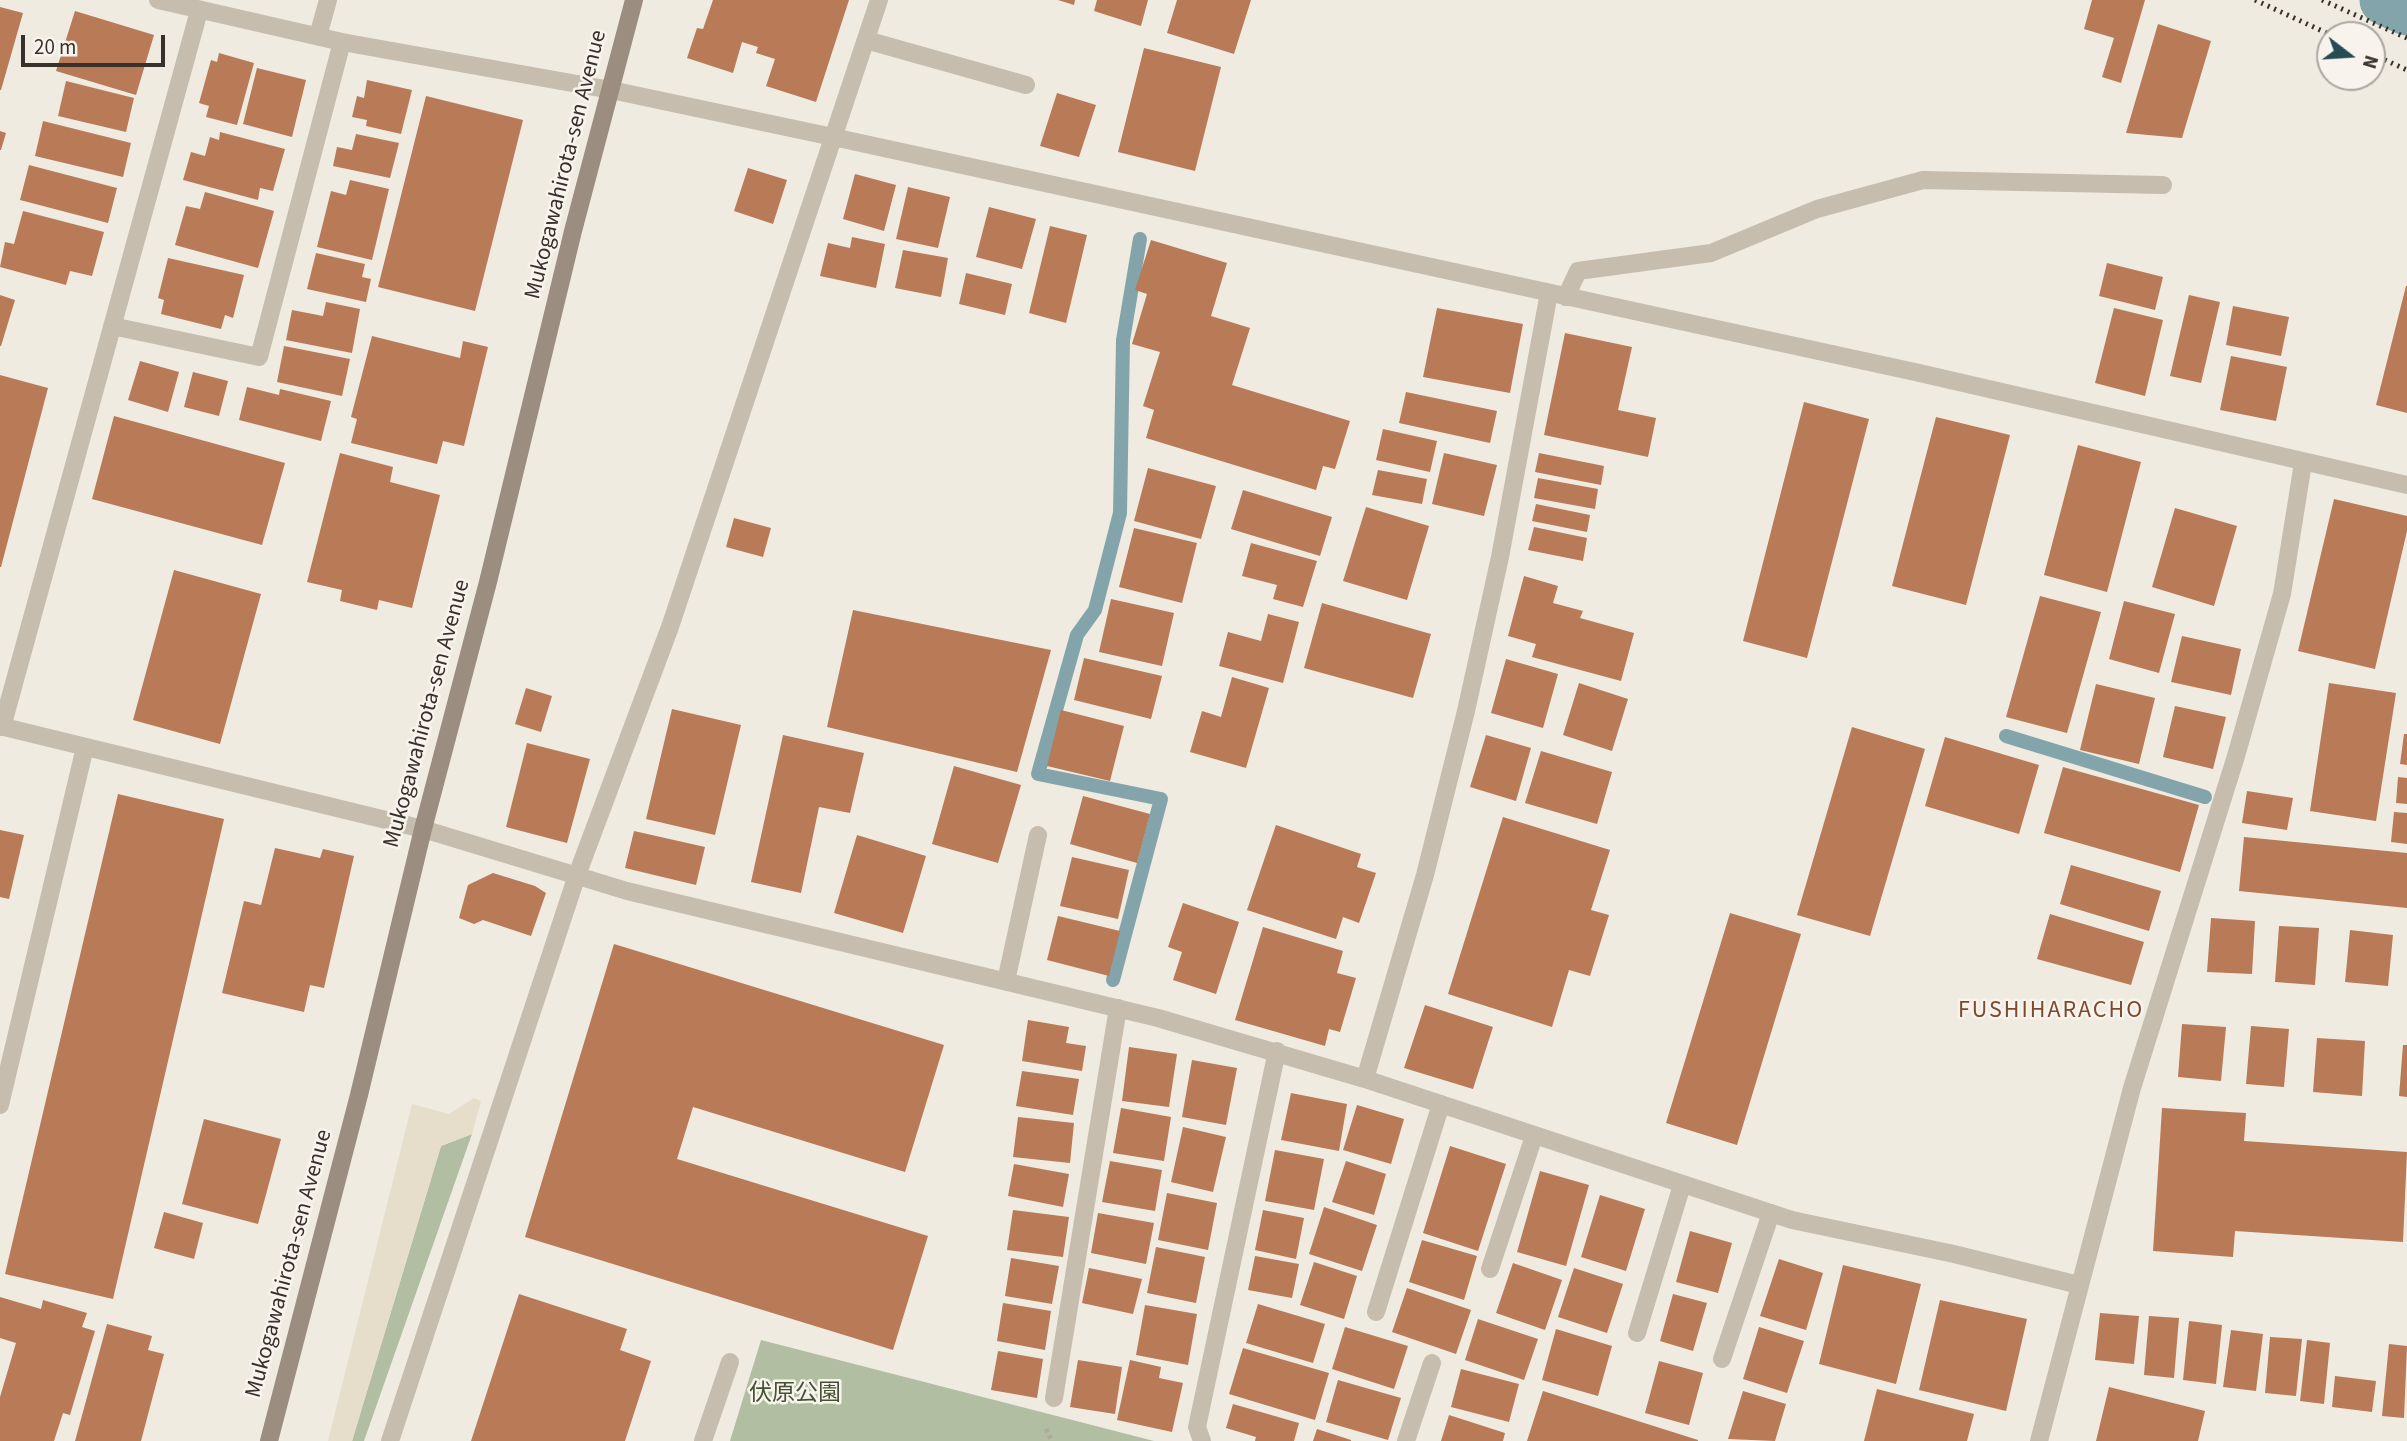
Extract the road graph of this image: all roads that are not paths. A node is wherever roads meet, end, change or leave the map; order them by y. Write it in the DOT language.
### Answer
graph roads {
  1 [pos="158,0"];
  2 [pos="328,0"];
  3 [pos="634,0"];
  4 [pos="878,0"];
  5 [pos="199,11"];
  6 [pos="318,36"];
  7 [pos="866,40"];
  8 [pos="342,42"];
  9 [pos="1027,85"];
  10 [pos="611,90"];
  11 [pos="833,137"];
  12 [pos="2163,185"];
  13 [pos="1557,295"];
  14 [pos="112,326"];
  15 [pos="2303,463"];
  16 [pos="2407,485"];
  17 [pos="1,727"];
  18 [pos="85,747"];
  19 [pos="423,829"];
  20 [pos="1038,835"];
  21 [pos="577,875"];
  22 [pos="1006,981"];
  23 [pos="1118,1008"];
  24 [pos="1277,1051"];
  25 [pos="1366,1079"];
  26 [pos="1441,1104"];
  27 [pos="0,1105"];
  28 [pos="1534,1136"];
  29 [pos="1682,1185"];
  30 [pos="1771,1213"];
  31 [pos="1490,1269"];
  32 [pos="2079,1285"];
  33 [pos="1376,1312"];
  34 [pos="1637,1333"];
  35 [pos="1722,1359"];
  36 [pos="730,1362"];
  37 [pos="1432,1363"];
  38 [pos="1054,1398"];
  39 [pos="269,1441"];
  40 [pos="390,1441"];
  41 [pos="703,1441"];
  42 [pos="1202,1441"];
  43 [pos="1406,1441"];
  44 [pos="2039,1441"];
  1 -- 5 [label="street"];
  2 -- 6 [label="street"];
  3 -- 10 [label="street, Mukogawahirota-sen Avenue"];
  4 -- 7 [label="street"];
  5 -- 6 [label="street"];
  5 -- 14 [label="street"];
  6 -- 8 [label="street"];
  7 -- 9 [label="street"];
  7 -- 11 [label="street"];
  8 -- 10 [label="street"];
  8 -- 14 [label="street"];
  10 -- 11 [label="street"];
  10 -- 19 [label="street, Mukogawahirota-sen Avenue"];
  11 -- 13 [label="street"];
  11 -- 21 [label="street"];
  12 -- 13 [label="street"];
  13 -- 15 [label="street"];
  13 -- 25 [label="street"];
  14 -- 17 [label="street"];
  15 -- 16 [label="street"];
  15 -- 32 [label="street"];
  17 -- 18 [label="street"];
  18 -- 19 [label="street"];
  18 -- 27 [label="street"];
  19 -- 21 [label="street"];
  19 -- 39 [label="street, Mukogawahirota-sen Avenue"];
  20 -- 22 [label="street"];
  21 -- 22 [label="street"];
  21 -- 40 [label="street"];
  22 -- 23 [label="street"];
  23 -- 24 [label="street"];
  23 -- 38 [label="street"];
  24 -- 25 [label="street"];
  24 -- 42 [label="street"];
  25 -- 26 [label="street"];
  26 -- 28 [label="street"];
  26 -- 33 [label="street"];
  28 -- 29 [label="street"];
  28 -- 31 [label="street"];
  29 -- 30 [label="street"];
  29 -- 34 [label="street"];
  30 -- 32 [label="street"];
  30 -- 35 [label="street"];
  32 -- 44 [label="street"];
  36 -- 41 [label="street"];
  37 -- 43 [label="street"];
}
